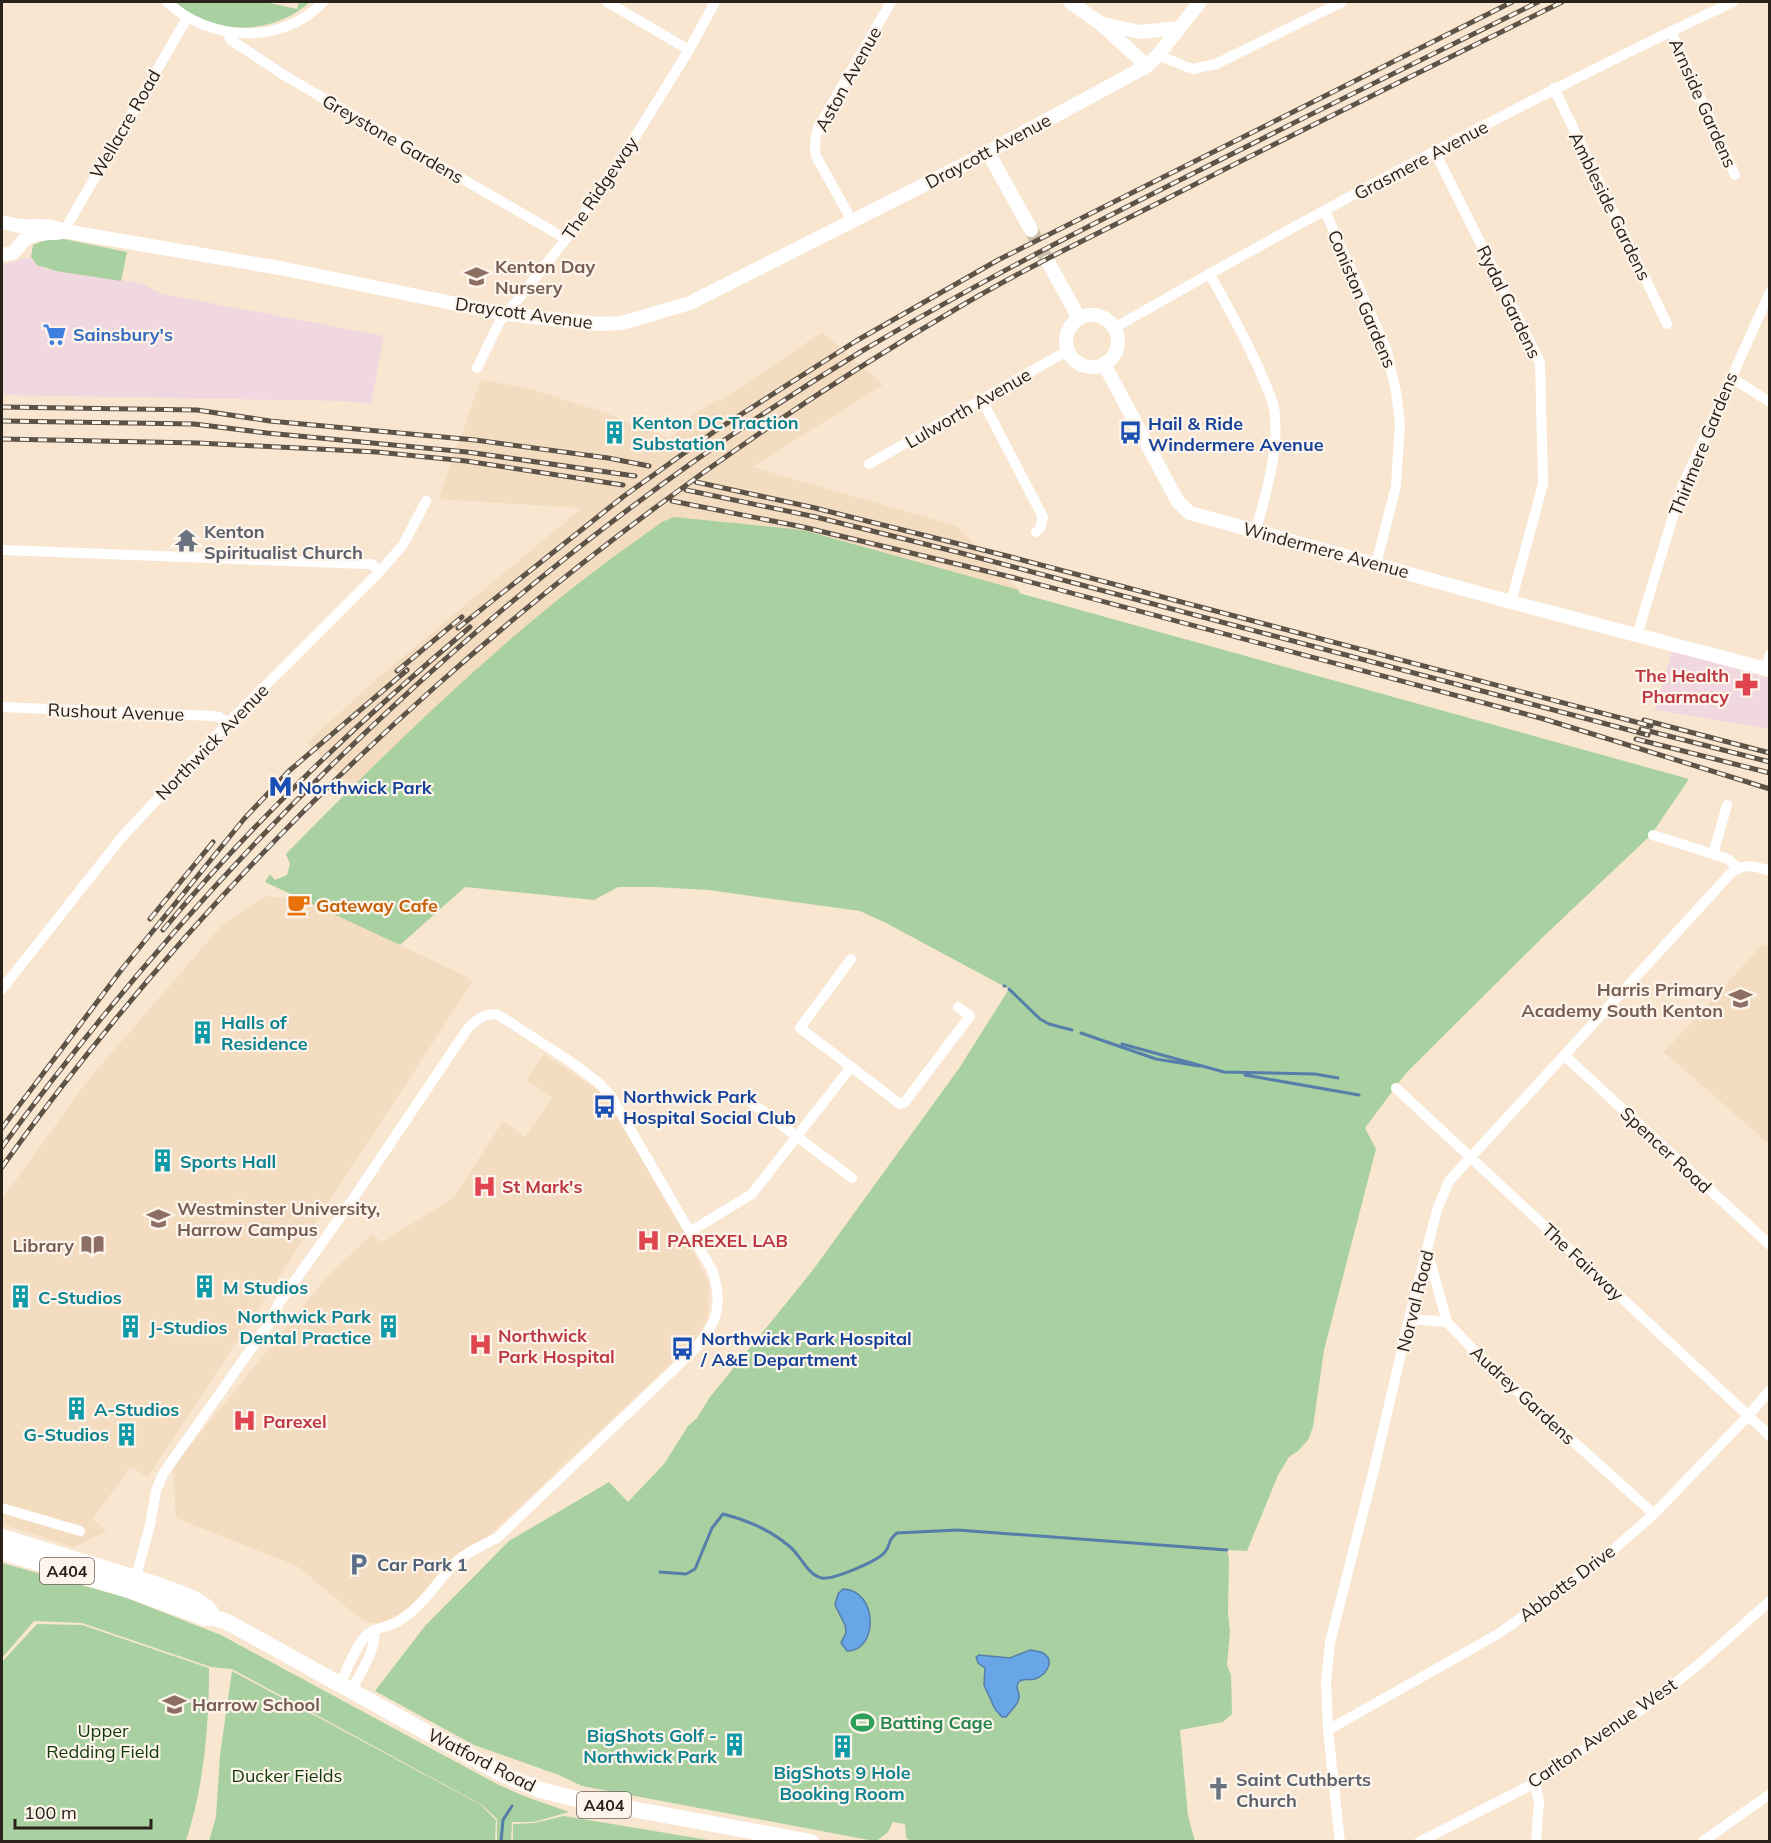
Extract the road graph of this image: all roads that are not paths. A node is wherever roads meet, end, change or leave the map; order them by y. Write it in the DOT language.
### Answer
graph roads {
  1 [pos="167,2"];
  2 [pos="323,2"];
  3 [pos="607,2"];
  4 [pos="715,2"];
  5 [pos="891,2"];
  6 [pos="1071,2"];
  7 [pos="1200,2"];
  8 [pos="1342,2"];
  9 [pos="1733,2"];
  10 [pos="187,18"];
  11 [pos="1101,24"];
  12 [pos="1179,28"];
  13 [pos="1671,31"];
  14 [pos="226,32"];
  15 [pos="689,50"];
  16 [pos="1158,55"];
  17 [pos="1147,66"];
  18 [pos="1554,88"];
  19 [pos="988,152"];
  20 [pos="1435,152"];
  21 [pos="1735,175"];
  22 [pos="1325,212"];
  23 [pos="852,221"];
  24 [pos="2,223"];
  25 [pos="17,226"];
  26 [pos="66,226"];
  27 [pos="1031,230"];
  28 [pos="566,239"];
  29 [pos="23,241"];
  30 [pos="2,254"];
  31 [pos="1048,262"];
  32 [pos="1209,273"];
  33 [pos="1770,292"];
  34 [pos="506,314"];
  35 [pos="1079,318"];
  36 [pos="1667,324"];
  37 [pos="1114,328"];
  38 [pos="1067,351"];
  39 [pos="1104,364"];
  40 [pos="477,368"];
  41 [pos="1730,377"];
  42 [pos="982,400"];
  43 [pos="1770,402"];
  44 [pos="869,464"];
  45 [pos="426,501"];
  46 [pos="1256,531"];
  47 [pos="1036,532"];
  48 [pos="2,550"];
  49 [pos="1376,564"];
  50 [pos="380,571"];
  51 [pos="1511,602"];
  52 [pos="1637,635"];
  53 [pos="1770,654"];
  54 [pos="1768,669"];
  55 [pos="2,707"];
  56 [pos="228,723"];
  57 [pos="1727,805"];
  58 [pos="1653,835"];
  59 [pos="1713,854"];
  60 [pos="1738,868"];
  61 [pos="1770,871"];
  62 [pos="851,959"];
  63 [pos="2,989"];
  64 [pos="958,1007"];
  65 [pos="1564,1055"];
  66 [pos="851,1067"];
  67 [pos="1396,1088"];
  68 [pos="752,1103"];
  69 [pos="797,1137"];
  70 [pos="1469,1157"];
  71 [pos="852,1178"];
  72 [pos="691,1231"];
  73 [pos="1770,1245"];
  74 [pos="1426,1255"];
  75 [pos="1409,1319"];
  76 [pos="1447,1322"];
  77 [pos="1770,1390"];
  78 [pos="1748,1416"];
  79 [pos="1770,1436"];
  80 [pos="2,1508"];
  81 [pos="1654,1514"];
  82 [pos="80,1531"];
  83 [pos="2,1538"];
  84 [pos="2,1552"];
  85 [pos="134,1584"];
  86 [pos="1770,1601"];
  87 [pos="345,1687"];
  88 [pos="1328,1730"];
  89 [pos="1535,1783"];
  90 [pos="1770,1794"];
  91 [pos="811,1842"];
  92 [pos="1340,1842"];
  93 [pos="1419,1842"];
  94 [pos="1536,1842"];
  95 [pos="1702,1842"];
  1 -- 10 [label="street"];
  2 -- 14 [label="street"];
  3 -- 15 [label="street"];
  4 -- 15 [label="street, The Ridgeway"];
  5 -- 23 [label="street, Aston Avenue"];
  6 -- 11 [label="street"];
  7 -- 12 [label="street, Draycott Avenue"];
  8 -- 16 [label="street"];
  9 -- 13 [label="street, Grasmere Avenue"];
  10 -- 14 [label="street"];
  10 -- 26 [label="street, Wellacre Road"];
  11 -- 12 [label="street"];
  11 -- 17 [label="street"];
  12 -- 16 [label="street, Draycott Avenue"];
  13 -- 18 [label="street, Grasmere Avenue"];
  13 -- 21 [label="street, Arnside Gardens"];
  14 -- 28 [label="street, Greystone Gardens"];
  15 -- 28 [label="street, The Ridgeway"];
  16 -- 17 [label="street, Draycott Avenue"];
  17 -- 19 [label="street, Draycott Avenue"];
  18 -- 20 [label="street, Grasmere Avenue"];
  18 -- 36 [label="street, Ambleside Gardens"];
  19 -- 23 [label="street, Draycott Avenue"];
  19 -- 27 [label="street"];
  20 -- 22 [label="street, Grasmere Avenue"];
  20 -- 51 [label="street, Rydal Gardens"];
  22 -- 32 [label="street, Grasmere Avenue"];
  22 -- 49 [label="street, Coniston Gardens"];
  23 -- 34 [label="street, Draycott Avenue"];
  24 -- 25 [label="street, Draycott Avenue"];
  25 -- 26 [label="street, Draycott Avenue"];
  25 -- 29 [label="street"];
  26 -- 29 [label="street, Draycott Avenue"];
  26 -- 34 [label="street, Draycott Avenue"];
  28 -- 34 [label="street, The Ridgeway"];
  29 -- 30 [label="street, Draycott Avenue"];
  31 -- 35 [label="street"];
  32 -- 37 [label="street, Grasmere Avenue"];
  32 -- 46 [label="street"];
  33 -- 41 [label="street, Thirlmere Gardens"];
  34 -- 40 [label="street, The Ridgeway"];
  35 -- 37 [label="street"];
  35 -- 38 [label="street"];
  37 -- 39 [label="street"];
  38 -- 39 [label="street"];
  38 -- 42 [label="street, Lulworth Avenue"];
  39 -- 46 [label="street, Windermere Avenue"];
  41 -- 43 [label="street"];
  41 -- 52 [label="street, Thirlmere Gardens"];
  42 -- 44 [label="street, Lulworth Avenue"];
  42 -- 47 [label="street"];
  45 -- 50 [label="street, Northwick Avenue"];
  46 -- 49 [label="street, Windermere Avenue"];
  48 -- 50 [label="street"];
  49 -- 51 [label="street, Windermere Avenue"];
  50 -- 56 [label="street, Northwick Avenue"];
  51 -- 52 [label="street, Windermere Avenue"];
  52 -- 54 [label="street, Windermere Avenue"];
  53 -- 54 [label="street"];
  55 -- 56 [label="street, Rushout Avenue"];
  56 -- 63 [label="street, Northwick Avenue"];
  57 -- 59 [label="street"];
  58 -- 59 [label="street"];
  59 -- 60 [label="street"];
  60 -- 61 [label="street"];
  60 -- 65 [label="street, Norval Road"];
  62 -- 66 [label="street"];
  64 -- 66 [label="street"];
  65 -- 70 [label="street, Norval Road"];
  65 -- 73 [label="street, Spencer Road"];
  66 -- 69 [label="street"];
  67 -- 70 [label="street, The Fairway"];
  68 -- 69 [label="street"];
  69 -- 71 [label="street"];
  69 -- 72 [label="street"];
  70 -- 74 [label="street, Norval Road"];
  70 -- 78 [label="street, The Fairway"];
  72 -- 85 [label="street"];
  72 -- 87 [label="street"];
  74 -- 75 [label="street, Norval Road"];
  74 -- 76 [label="street, Audrey Gardens"];
  75 -- 76 [label="street"];
  75 -- 88 [label="street, Norval Road"];
  76 -- 81 [label="street, Audrey Gardens"];
  77 -- 78 [label="street, Abbotts Drive"];
  78 -- 79 [label="street, The Fairway"];
  78 -- 81 [label="street, Abbotts Drive"];
  80 -- 82 [label="street"];
  81 -- 88 [label="street, Abbotts Drive"];
  83 -- 85 [label="main road, Watford Road / A404"];
  84 -- 85 [label="main road, Watford Road / A404"];
  85 -- 87 [label="main road, Watford Road / A404"];
  86 -- 89 [label="street, Carlton Avenue West"];
  87 -- 91 [label="main road, Watford Road / A404"];
  88 -- 92 [label="street, Norval Road"];
  89 -- 93 [label="street, Carlton Avenue West"];
  89 -- 94 [label="street"];
  90 -- 95 [label="street"];
}
